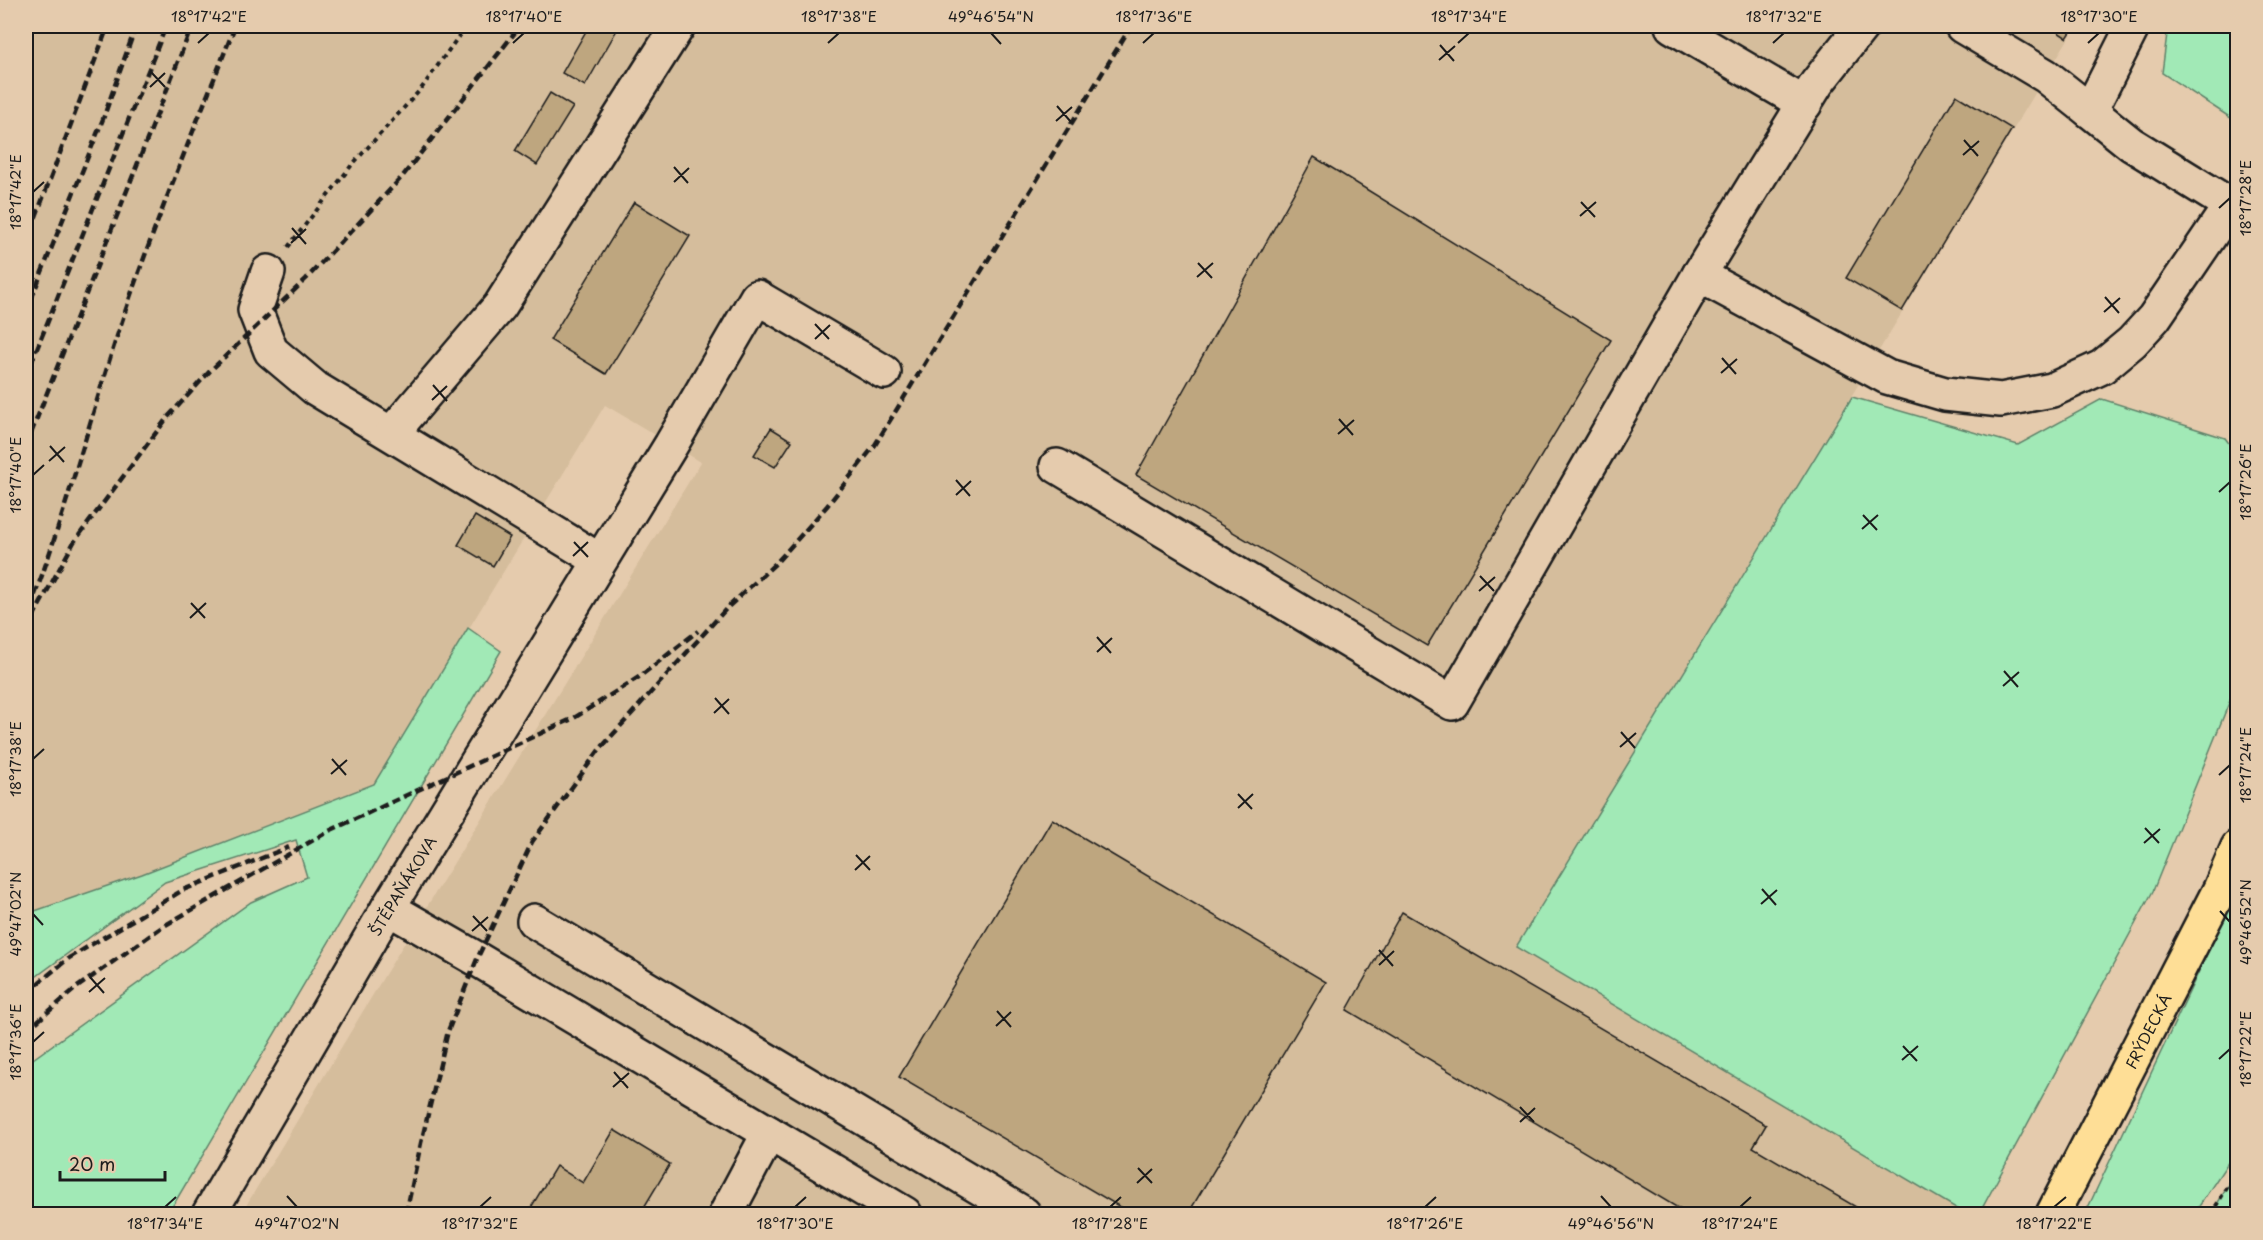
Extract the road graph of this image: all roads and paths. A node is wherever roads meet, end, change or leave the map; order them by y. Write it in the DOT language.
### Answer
graph roads {
  1 [pos="466,26"];
  2 [pos="678,26"];
  3 [pos="1672,26"];
  4 [pos="1862,26"];
  5 [pos="1962,26"];
  6 [pos="2133,26"];
  7 [pos="1804,104"];
  8 [pos="2090,111"];
  9 [pos="2234,208"];
  10 [pos="268,272"];
  11 [pos="1699,275"];
  12 [pos="884,372"];
  13 [pos="392,433"];
  14 [pos="1057,466"];
  15 [pos="599,560"];
  16 [pos="2238,848"];
  17 [pos="388,908"];
  18 [pos="534,921"];
  19 [pos="769,1133"];
  20 [pos="2238,1170"];
  21 [pos="209,1215"];
  22 [pos="726,1215"];
  23 [pos="905,1215"];
  24 [pos="1024,1215"];
  25 [pos="2053,1215"];
  26 [pos="2211,1215"];
  1 -- 10 [label="path"];
  2 -- 13 [label="street"];
  3 -- 7 [label="street"];
  4 -- 7 [label="street"];
  5 -- 8 [label="street"];
  6 -- 8 [label="street"];
  7 -- 11 [label="street"];
  8 -- 9 [label="street"];
  9 -- 11 [label="street"];
  10 -- 13 [label="street"];
  11 -- 14 [label="street"];
  12 -- 15 [label="street, ŠTĚPAŇÁKOVA"];
  13 -- 15 [label="street"];
  15 -- 17 [label="street, ŠTĚPAŇÁKOVA"];
  16 -- 25 [label="main road, FRÝDECKÁ"];
  17 -- 19 [label="street"];
  17 -- 21 [label="street, ŠTĚPAŇÁKOVA"];
  18 -- 24 [label="street"];
  19 -- 22 [label="street"];
  19 -- 23 [label="street"];
  20 -- 26 [label="path"];
}
